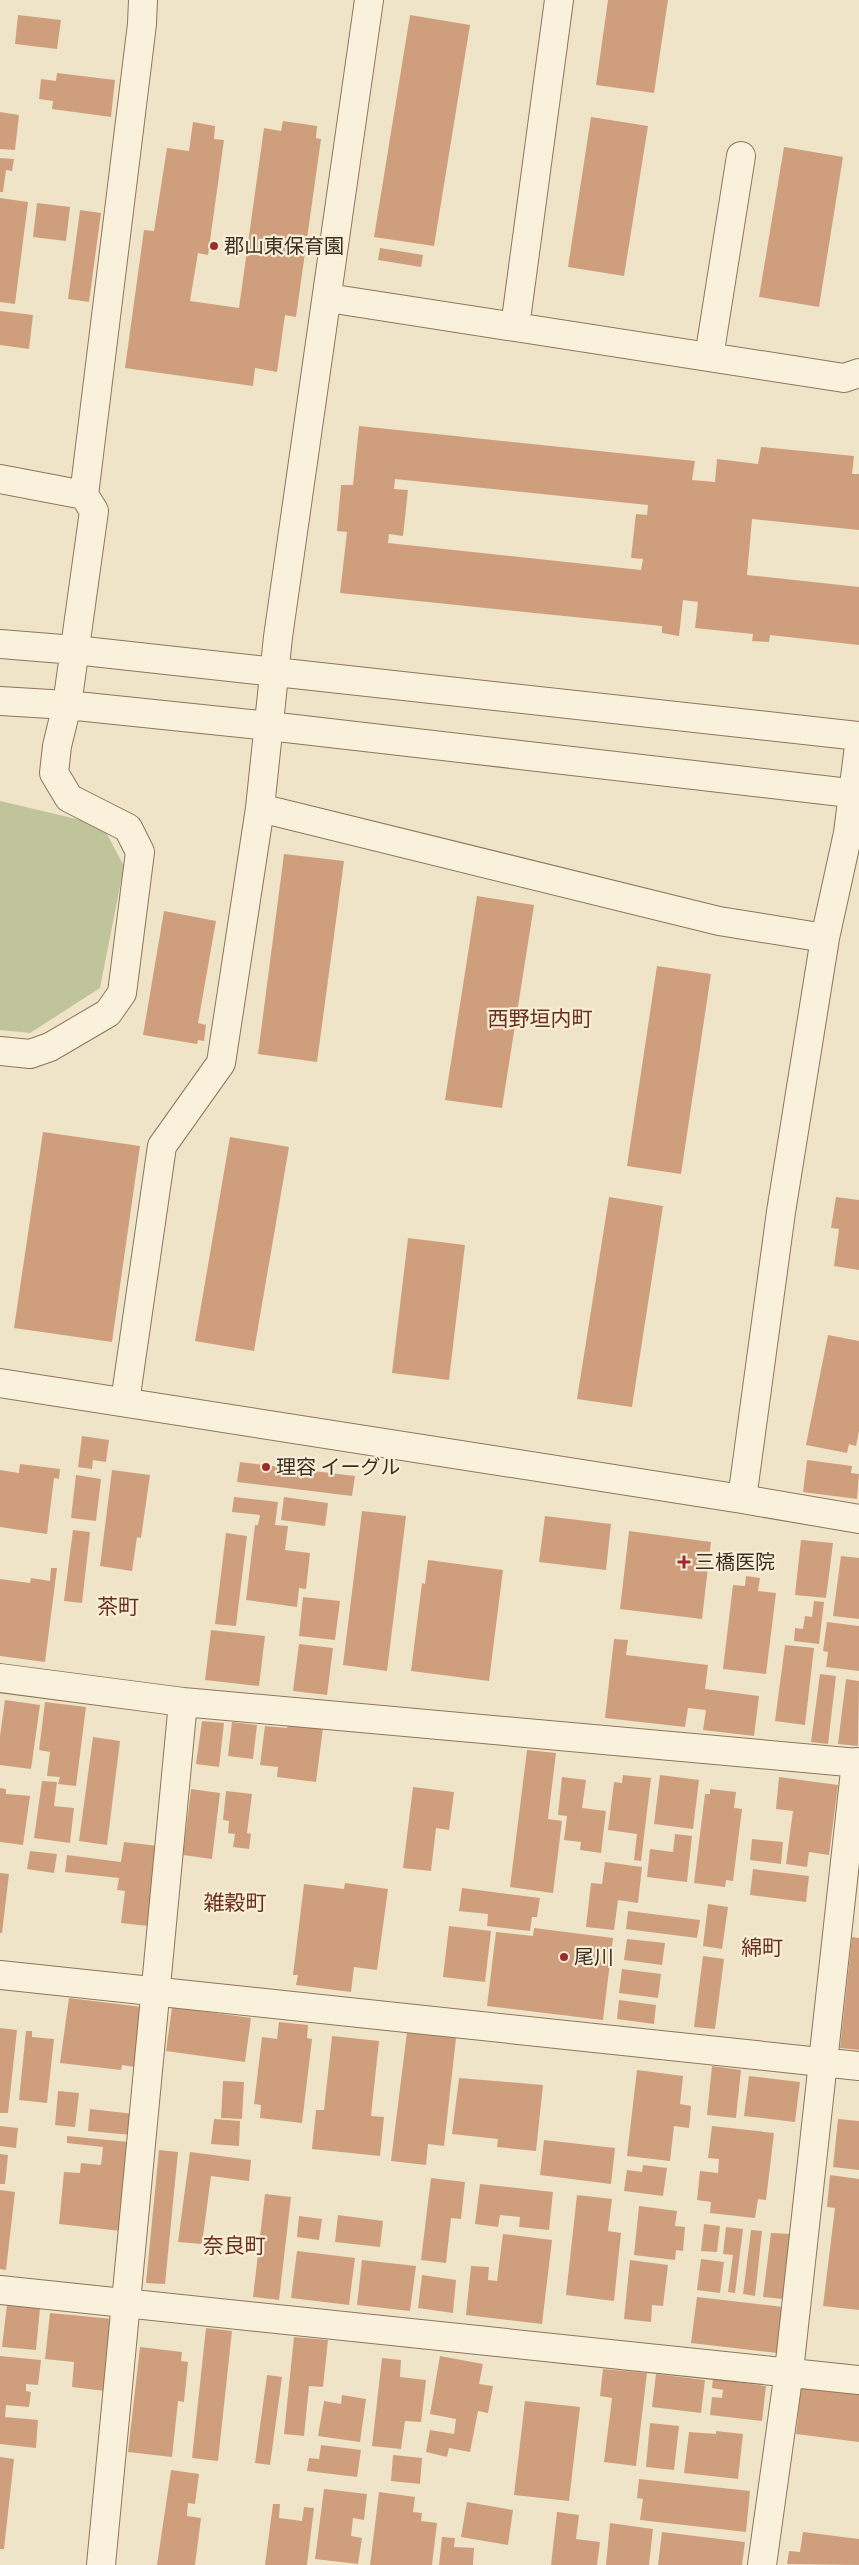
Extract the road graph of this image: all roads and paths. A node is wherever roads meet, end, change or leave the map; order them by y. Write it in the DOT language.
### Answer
graph roads {
  1 [pos="142,0"];
  2 [pos="369,0"];
  3 [pos="559,0"];
  4 [pos="740,156"];
  5 [pos="328,298"];
  6 [pos="515,327"];
  7 [pos="709,357"];
  8 [pos="859,373"];
  9 [pos="0,478"];
  10 [pos="84,495"];
  11 [pos="0,644"];
  12 [pos="76,650"];
  13 [pos="275,672"];
  14 [pos="0,701"];
  15 [pos="67,705"];
  16 [pos="269,726"];
  17 [pos="859,736"];
  18 [pos="859,746"];
  19 [pos="856,793"];
  20 [pos="260,808"];
  21 [pos="825,938"];
  22 [pos="0,1051"];
  23 [pos="0,1383"];
  24 [pos="125,1402"];
  25 [pos="742,1499"];
  26 [pos="859,1519"];
  27 [pos="0,1678"];
  28 [pos="183,1702"];
  29 [pos="858,1763"];
  30 [pos="0,1975"];
  31 [pos="155,1992"];
  32 [pos="823,2061"];
  33 [pos="859,2066"];
  34 [pos="0,2290"];
  35 [pos="124,2302"];
  36 [pos="788,2371"];
  37 [pos="859,2380"];
  38 [pos="101,2565"];
  39 [pos="762,2565"];
  1 -- 10 [label="street"];
  2 -- 5 [label="street"];
  3 -- 6 [label="street"];
  4 -- 7 [label="street"];
  5 -- 6 [label="street"];
  5 -- 13 [label="street"];
  6 -- 7 [label="street"];
  7 -- 8 [label="street"];
  9 -- 10 [label="street"];
  10 -- 12 [label="street"];
  11 -- 12 [label="street"];
  12 -- 13 [label="street"];
  12 -- 15 [label="street"];
  13 -- 16 [label="street"];
  13 -- 17 [label="street"];
  14 -- 15 [label="street"];
  15 -- 16 [label="street"];
  15 -- 22 [label="street"];
  16 -- 19 [label="street"];
  16 -- 20 [label="street"];
  18 -- 19 [label="street"];
  19 -- 21 [label="street"];
  20 -- 21 [label="street"];
  20 -- 24 [label="street"];
  21 -- 25 [label="street"];
  23 -- 24 [label="street"];
  24 -- 25 [label="street"];
  25 -- 26 [label="street"];
  27 -- 28 [label="street"];
  28 -- 29 [label="street"];
  28 -- 31 [label="street"];
  29 -- 32 [label="street"];
  30 -- 31 [label="street"];
  31 -- 32 [label="street"];
  31 -- 35 [label="street"];
  32 -- 33 [label="street"];
  32 -- 36 [label="street"];
  34 -- 35 [label="street"];
  35 -- 36 [label="street"];
  35 -- 38 [label="street"];
  36 -- 37 [label="street"];
  36 -- 39 [label="street"];
}
